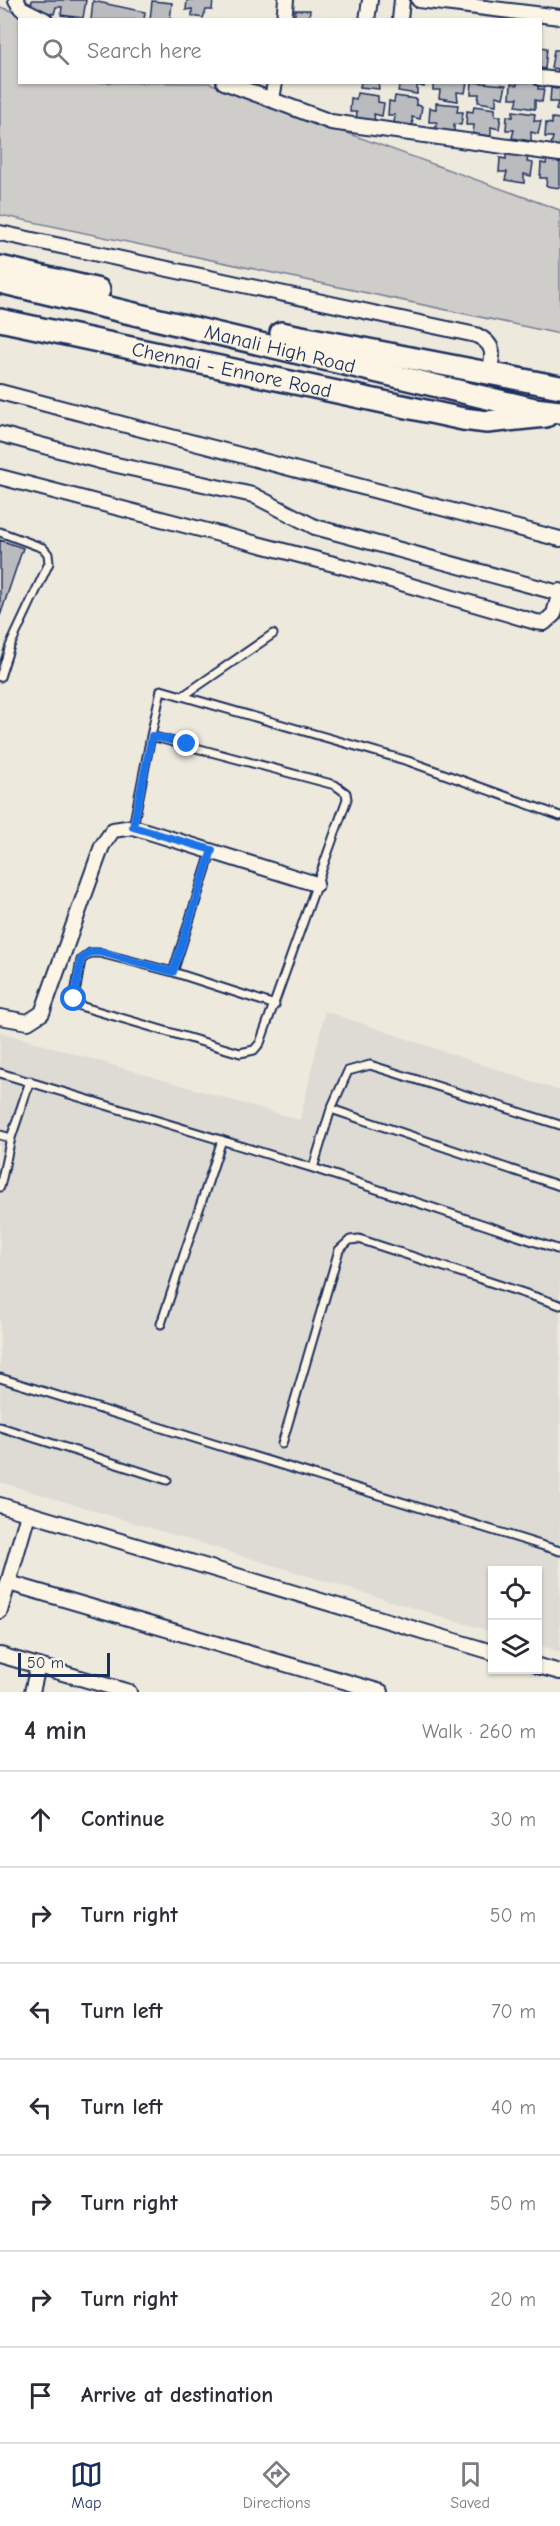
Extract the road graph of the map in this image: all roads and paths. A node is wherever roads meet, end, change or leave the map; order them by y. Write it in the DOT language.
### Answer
graph roads {
  1 [pos="16,0"];
  2 [pos="286,0"];
  3 [pos="370,0"];
  4 [pos="402,0"];
  5 [pos="419,0"];
  6 [pos="560,17"];
  7 [pos="41,18"];
  8 [pos="284,18"];
  9 [pos="367,18"];
  10 [pos="400,18"];
  11 [pos="542,78"];
  12 [pos="560,80"];
  13 [pos="230,84"];
  14 [pos="275,84"];
  15 [pos="272,99"];
  16 [pos="560,154"];
  17 [pos="0,233"];
  18 [pos="0,267"];
  19 [pos="0,282"];
  20 [pos="0,320"];
  21 [pos="494,373"];
  22 [pos="433,383"];
  23 [pos="560,387"];
  24 [pos="0,392"];
  25 [pos="469,393"];
  26 [pos="496,398"];
  27 [pos="424,412"];
  28 [pos="560,412"];
  29 [pos="463,419"];
  30 [pos="0,434"];
  31 [pos="0,477"];
  32 [pos="0,532"];
  33 [pos="560,538"];
  34 [pos="560,592"];
  35 [pos="273,634"];
  36 [pos="0,677"];
  37 [pos="183,696"];
  38 [pos="152,736"];
  39 [pos="560,816"];
  40 [pos="133,827"];
  41 [pos="212,850"];
  42 [pos="316,884"];
  43 [pos="173,972"];
  44 [pos="275,1005"];
  45 [pos="0,1017"];
  46 [pos="0,1073"];
  47 [pos="30,1081"];
  48 [pos="330,1109"];
  49 [pos="560,1125"];
  50 [pos="0,1135"];
  51 [pos="11,1138"];
  52 [pos="222,1140"];
  53 [pos="313,1168"];
  54 [pos="560,1186"];
  55 [pos="0,1187"];
  56 [pos="560,1250"];
  57 [pos="560,1305"];
  58 [pos="161,1324"];
  59 [pos="0,1378"];
  60 [pos="0,1427"];
  61 [pos="282,1444"];
  62 [pos="167,1480"];
  63 [pos="0,1505"];
  64 [pos="28,1514"];
  65 [pos="560,1551"];
  66 [pos="9,1583"];
  67 [pos="0,1611"];
  68 [pos="488,1651"];
  69 [pos="0,1655"];
  70 [pos="38,1666"];
  71 [pos="542,1667"];
  72 [pos="560,1672"];
  73 [pos="101,1688"];
  74 [pos="32,1692"];
  75 [pos="129,1692"];
  76 [pos="381,1692"];
  1 -- 7 [label="street"];
  2 -- 8 [label="street"];
  3 -- 9 [label="street"];
  4 -- 10 [label="street"];
  5 -- 6 [label="street"];
  11 -- 12 [label="street"];
  13 -- 15 [label="street"];
  14 -- 15 [label="street"];
  15 -- 16 [label="street"];
  17 -- 21 [label="street"];
  18 -- 21 [label="main road, Manali High Road"];
  19 -- 22 [label="main road, Manali High Road"];
  20 -- 27 [label="main road, Chennai - Ennore Road"];
  21 -- 23 [label="main road, Manali High Road"];
  21 -- 26 [label="main road"];
  22 -- 25 [label="main road, Manali High Road"];
  22 -- 27 [label="main road"];
  24 -- 33 [label="street"];
  25 -- 26 [label="main road, Manali High Road"];
  25 -- 29 [label="main road"];
  26 -- 28 [label="main road, Manali High Road"];
  27 -- 29 [label="main road, Chennai - Ennore Road"];
  28 -- 29 [label="main road, Chennai - Ennore Road"];
  30 -- 34 [label="street"];
  31 -- 34 [label="street"];
  32 -- 36 [label="lane"];
  35 -- 37 [label="lane"];
  37 -- 38 [label="lane"];
  37 -- 39 [label="lane"];
  38 -- 40 [label="lane"];
  38 -- 42 [label="lane"];
  40 -- 41 [label="street"];
  40 -- 45 [label="street"];
  41 -- 42 [label="street"];
  41 -- 43 [label="lane"];
  42 -- 44 [label="lane"];
  43 -- 44 [label="lane"];
  43 -- 44 [label="lane"];
  46 -- 47 [label="lane"];
  47 -- 51 [label="lane"];
  47 -- 52 [label="lane"];
  48 -- 49 [label="lane"];
  48 -- 53 [label="lane"];
  48 -- 54 [label="lane"];
  50 -- 51 [label="lane"];
  51 -- 55 [label="lane"];
  52 -- 53 [label="lane"];
  52 -- 58 [label="lane"];
  53 -- 56 [label="lane"];
  57 -- 61 [label="lane"];
  59 -- 65 [label="lane"];
  60 -- 62 [label="lane"];
  63 -- 64 [label="street"];
  64 -- 66 [label="street"];
  64 -- 68 [label="street"];
  66 -- 67 [label="street"];
  66 -- 76 [label="street"];
  69 -- 70 [label="street"];
  70 -- 73 [label="street"];
  70 -- 74 [label="street"];
  71 -- 72 [label="street"];
  73 -- 75 [label="street"];
}
